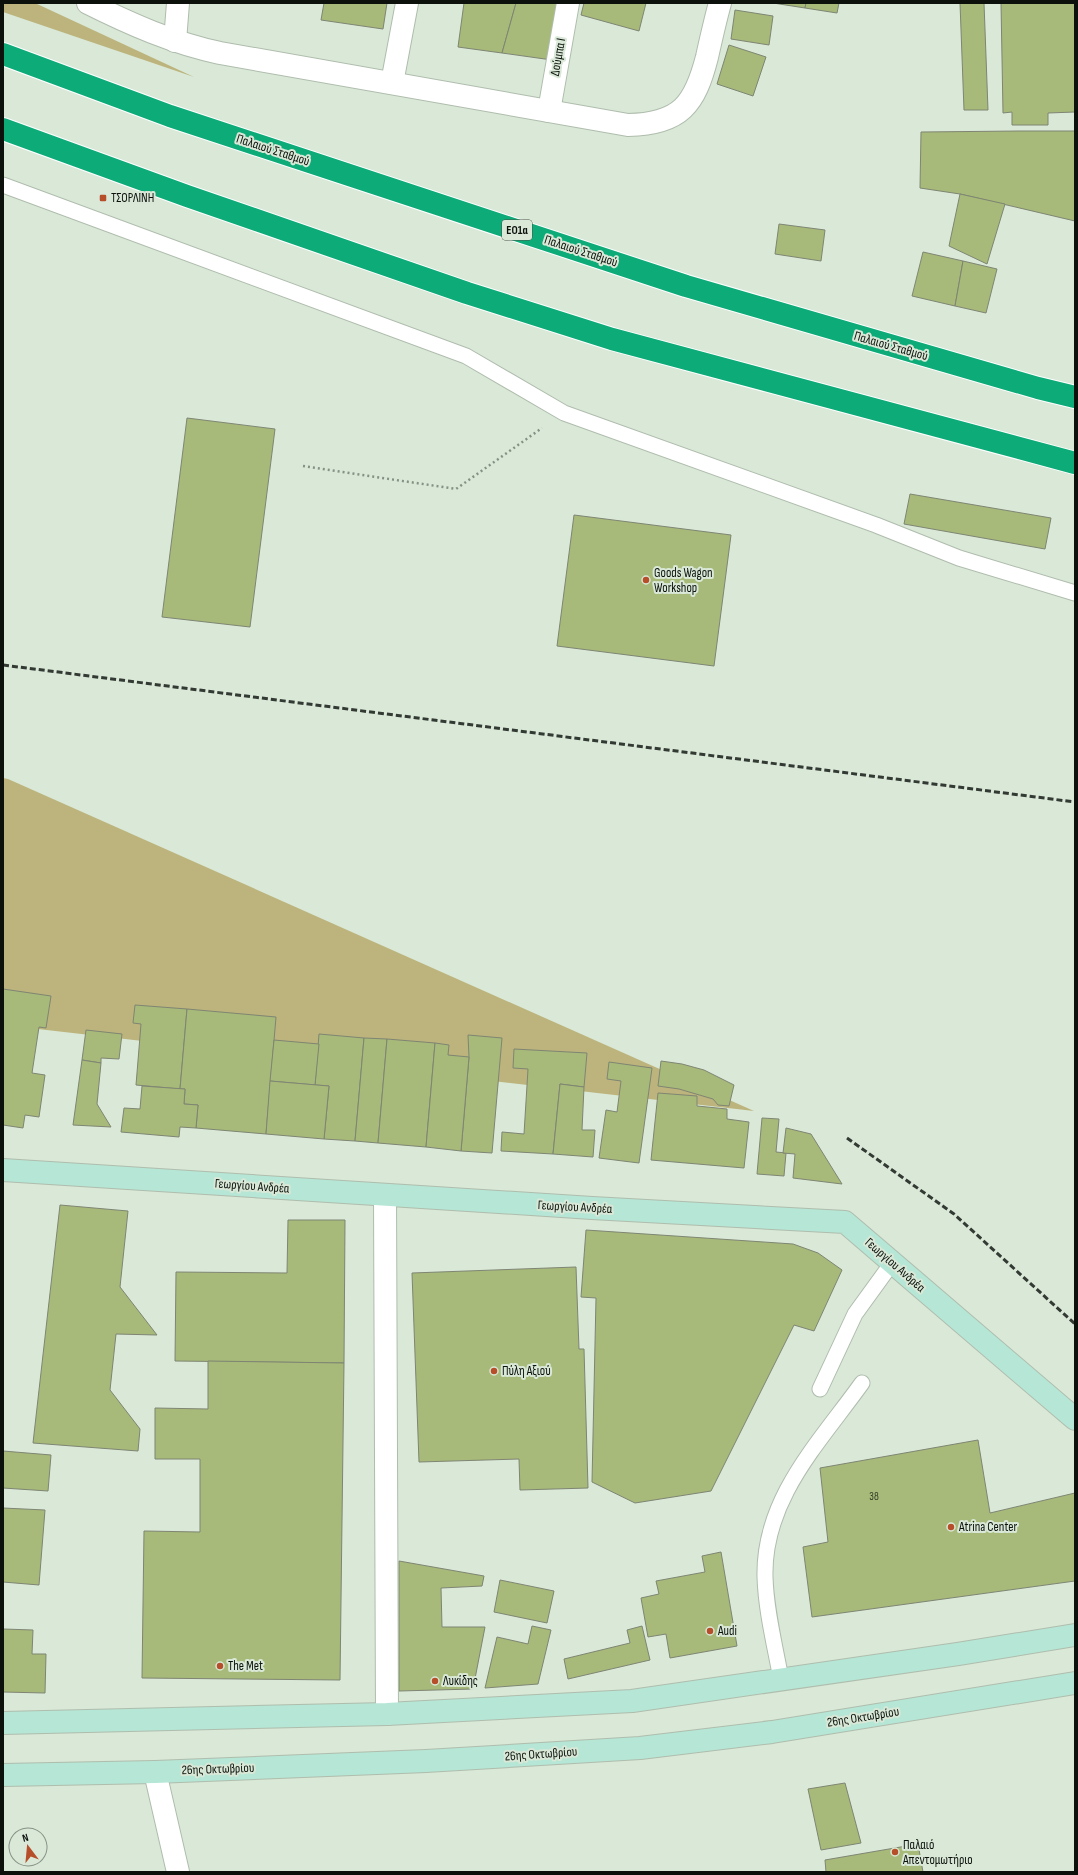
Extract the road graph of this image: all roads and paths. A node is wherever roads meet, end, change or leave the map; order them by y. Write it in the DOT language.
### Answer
graph roads {
  1 [pos="88,3"];
  2 [pos="178,3"];
  3 [pos="407,3"];
  4 [pos="568,3"];
  5 [pos="720,3"];
  6 [pos="175,41"];
  7 [pos="3,54"];
  8 [pos="392,83"];
  9 [pos="549,111"];
  10 [pos="3,129"];
  11 [pos="3,185"];
  12 [pos="1075,397"];
  13 [pos="564,413"];
  14 [pos="1075,463"];
  15 [pos="303,466"];
  16 [pos="1075,593"];
  17 [pos="3,1170"];
  18 [pos="385,1195"];
  19 [pos="892,1263"];
  20 [pos="862,1384"];
  21 [pos="820,1389"];
  22 [pos="1075,1419"];
  23 [pos="1075,1635"];
  24 [pos="781,1679"];
  25 [pos="1075,1683"];
  26 [pos="387,1714"];
  27 [pos="3,1723"];
  28 [pos="155,1772"];
  29 [pos="3,1775"];
  30 [pos="178,1872"];
  1 -- 6 [label="street"];
  2 -- 6 [label="street"];
  3 -- 8 [label="street"];
  4 -- 9 [label="street, Δούμπα Ι"];
  5 -- 9 [label="street"];
  6 -- 8 [label="street"];
  7 -- 12 [label="highway, Παλαιού Σταθμού / ΕΟ1α"];
  8 -- 9 [label="street"];
  10 -- 14 [label="highway"];
  11 -- 13 [label="lane"];
  13 -- 15 [label="path"];
  13 -- 16 [label="lane"];
  17 -- 18 [label="main road, Γεωργίου Ανδρέα"];
  18 -- 19 [label="main road, Γεωργίου Ανδρέα"];
  18 -- 26 [label="street"];
  19 -- 21 [label="lane"];
  19 -- 22 [label="main road, Γεωργίου Ανδρέα"];
  20 -- 24 [label="lane"];
  23 -- 24 [label="main road"];
  24 -- 26 [label="main road"];
  25 -- 28 [label="main road, 26ης Οκτωβρίου"];
  26 -- 27 [label="main road"];
  28 -- 29 [label="main road, 26ης Οκτωβρίου"];
  28 -- 30 [label="street"];
}
